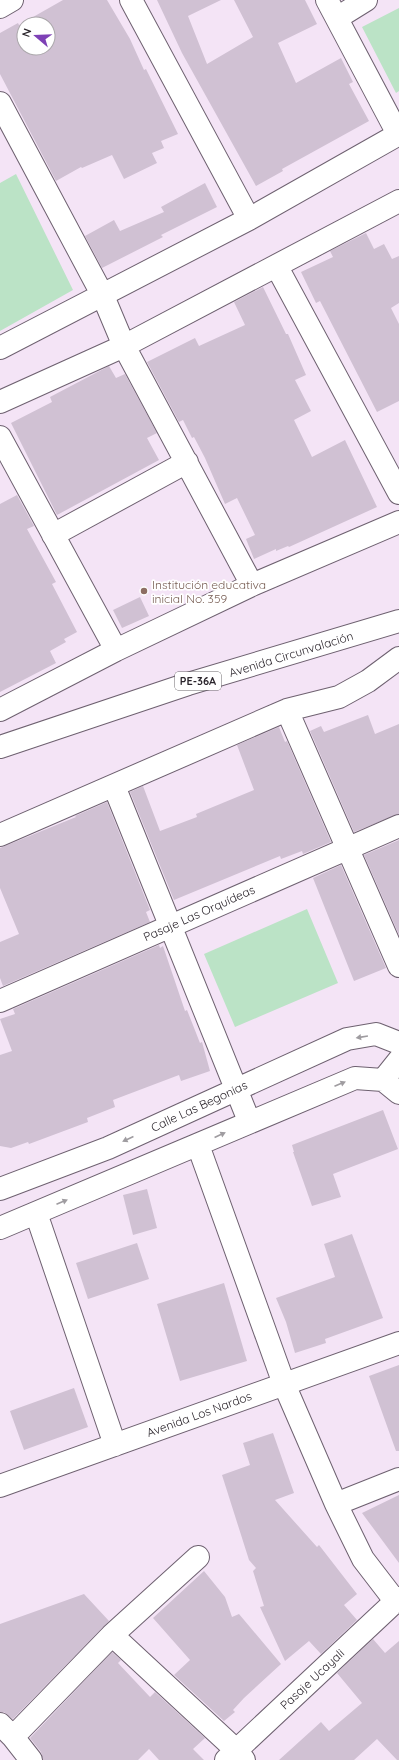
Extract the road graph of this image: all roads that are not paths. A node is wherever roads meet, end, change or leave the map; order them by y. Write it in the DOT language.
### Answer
graph roads {
  1 [pos="12,0"];
  2 [pos="131,0"];
  3 [pos="366,0"];
  4 [pos="0,7"];
  5 [pos="332,9"];
  6 [pos="0,103"];
  7 [pos="399,134"];
  8 [pos="399,201"];
  9 [pos="250,219"];
  10 [pos="277,267"];
  11 [pos="102,296"];
  12 [pos="124,346"];
  13 [pos="0,348"];
  14 [pos="0,402"];
  15 [pos="0,436"];
  16 [pos="187,462"];
  17 [pos="399,494"];
  18 [pos="399,522"];
  19 [pos="53,536"];
  20 [pos="252,585"];
  21 [pos="399,621"];
  22 [pos="116,650"];
  23 [pos="399,658"];
  24 [pos="0,710"];
  25 [pos="287,710"];
  26 [pos="0,747"];
  27 [pos="114,786"];
  28 [pos="399,826"];
  29 [pos="0,835"];
  30 [pos="346,849"];
  31 [pos="170,925"];
  32 [pos="399,966"];
  33 [pos="0,1001"];
  34 [pos="399,1043"];
  35 [pos="399,1060"];
  36 [pos="391,1087"];
  37 [pos="235,1089"];
  38 [pos="249,1121"];
  39 [pos="198,1145"];
  40 [pos="0,1189"];
  41 [pos="36,1213"];
  42 [pos="0,1228"];
  43 [pos="399,1343"];
  44 [pos="284,1384"];
  45 [pos="115,1445"];
  46 [pos="399,1479"];
  47 [pos="0,1486"];
  48 [pos="336,1504"];
  49 [pos="198,1557"];
  50 [pos="397,1600"];
  51 [pos="112,1635"];
  52 [pos="7,1731"];
  53 [pos="236,1757"];
  54 [pos="31,1760"];
  1 -- 4 [label="main road"];
  2 -- 9 [label="main road"];
  3 -- 5 [label="main road"];
  5 -- 7 [label="main road"];
  6 -- 11 [label="main road"];
  7 -- 9 [label="main road"];
  8 -- 10 [label="main road"];
  9 -- 11 [label="main road"];
  10 -- 12 [label="main road"];
  10 -- 17 [label="main road"];
  11 -- 12 [label="main road"];
  11 -- 13 [label="main road"];
  12 -- 14 [label="main road"];
  12 -- 16 [label="main road"];
  15 -- 19 [label="main road"];
  16 -- 19 [label="main road"];
  16 -- 20 [label="main road"];
  18 -- 20 [label="main road"];
  19 -- 22 [label="main road"];
  20 -- 22 [label="main road"];
  21 -- 26 [label="main road, Avenida Circunvalación / PE-36A"];
  22 -- 24 [label="main road"];
  23 -- 25 [label="main road"];
  25 -- 27 [label="main road"];
  25 -- 30 [label="main road"];
  27 -- 29 [label="main road"];
  27 -- 31 [label="main road"];
  28 -- 30 [label="main road, Pasaje Las Orquídeas"];
  30 -- 31 [label="main road, Pasaje Las Orquídeas"];
  30 -- 32 [label="main road"];
  31 -- 33 [label="main road, Pasaje Las Orquídeas"];
  31 -- 37 [label="main road"];
  34 -- 37 [label="main road, Calle Las Begonias, one-way"];
  35 -- 36 [label="main road"];
  38 -- 36 [label="main road, one-way"];
  37 -- 38 [label="main road"];
  37 -- 40 [label="main road, Calle Las Begonias, one-way"];
  39 -- 38 [label="main road, one-way"];
  41 -- 39 [label="main road, one-way"];
  39 -- 44 [label="main road"];
  41 -- 42 [label="main road"];
  41 -- 45 [label="main road"];
  43 -- 44 [label="main road, Avenida Los Nardos"];
  44 -- 45 [label="main road, Avenida Los Nardos"];
  44 -- 48 [label="main road"];
  45 -- 47 [label="main road, Avenida Los Nardos"];
  46 -- 48 [label="main road"];
  48 -- 50 [label="main road"];
  49 -- 51 [label="main road"];
  50 -- 53 [label="main road, Pasaje Ucayali"];
  51 -- 52 [label="main road"];
  51 -- 53 [label="main road"];
  52 -- 54 [label="main road"];
}
